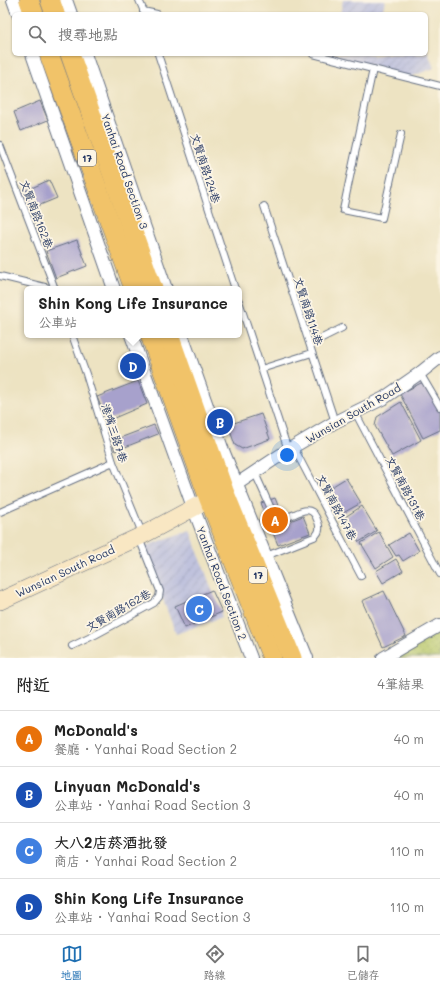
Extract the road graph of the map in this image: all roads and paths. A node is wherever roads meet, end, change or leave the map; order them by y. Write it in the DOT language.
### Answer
graph roads {
  1 [pos="13,0"];
  2 [pos="29,0"];
  3 [pos="50,0"];
  4 [pos="66,0"];
  5 [pos="139,0"];
  6 [pos="17,12"];
  7 [pos="33,12"];
  8 [pos="54,12"];
  9 [pos="70,12"];
  10 [pos="144,12"];
  11 [pos="33,56"];
  12 [pos="50,56"];
  13 [pos="71,56"];
  14 [pos="85,56"];
  15 [pos="159,56"];
  16 [pos="321,56"];
  17 [pos="373,69"];
  18 [pos="440,86"];
  19 [pos="401,134"];
  20 [pos="0,145"];
  21 [pos="264,206"];
  22 [pos="132,260"];
  23 [pos="0,276"];
  24 [pos="42,286"];
  25 [pos="53,286"];
  26 [pos="116,286"];
  27 [pos="134,286"];
  28 [pos="151,286"];
  29 [pos="162,286"];
  30 [pos="234,286"];
  31 [pos="242,310"];
  32 [pos="342,328"];
  33 [pos="73,338"];
  34 [pos="133,338"];
  35 [pos="151,338"];
  36 [pos="170,338"];
  37 [pos="183,338"];
  38 [pos="310,344"];
  39 [pos="312,353"];
  40 [pos="440,357"];
  41 [pos="261,369"];
  42 [pos="420,373"];
  43 [pos="440,407"];
  44 [pos="355,412"];
  45 [pos="335,422"];
  46 [pos="291,449"];
  47 [pos="113,462"];
  48 [pos="255,473"];
  49 [pos="216,496"];
  50 [pos="0,512"];
  51 [pos="141,536"];
  52 [pos="266,556"];
  53 [pos="440,574"];
  54 [pos="361,576"];
  55 [pos="0,601"];
  56 [pos="440,625"];
  57 [pos="72,646"];
  58 [pos="251,658"];
  59 [pos="272,658"];
  60 [pos="292,658"];
  61 [pos="307,658"];
  62 [pos="383,658"];
  1 -- 6 [label="street"];
  2 -- 7 [label="main road"];
  3 -- 8 [label="main road"];
  4 -- 9 [label="street"];
  5 -- 10 [label="lane"];
  11 -- 22 [label="street, Yanhai Road Section 3"];
  12 -- 22 [label="main road, Yanhai Road Section 3 / 17"];
  13 -- 22 [label="main road, Yanhai Road Section 3 / 17"];
  14 -- 22 [label="street, Yanhai Road Section 3"];
  15 -- 30 [label="lane, 文賢南路124巷"];
  16 -- 17 [label="lane"];
  17 -- 18 [label="lane"];
  17 -- 19 [label="lane"];
  20 -- 25 [label="lane, 文賢南路162巷"];
  21 -- 38 [label="lane, 文賢南路114巷"];
  22 -- 26 [label="street, Yanhai Road Section 3"];
  22 -- 27 [label="main road, Yanhai Road Section 3 / 17"];
  22 -- 28 [label="main road, Yanhai Road Section 3 / 17"];
  22 -- 29 [label="street, Yanhai Road Section 3"];
  23 -- 24 [label="lane, 文賢南路162巷"];
  31 -- 41 [label="lane"];
  32 -- 38 [label="lane"];
  33 -- 47 [label="lane, 港嘴三路7巷"];
  34 -- 49 [label="street"];
  35 -- 49 [label="main road, 17"];
  36 -- 49 [label="main road, 17"];
  37 -- 49 [label="street"];
  38 -- 39 [label="lane, 文賢南路114巷"];
  39 -- 41 [label="lane"];
  39 -- 45 [label="lane, 文賢南路114巷"];
  40 -- 42 [label="street, Wunsian South Road"];
  41 -- 46 [label="lane"];
  42 -- 43 [label="lane"];
  42 -- 44 [label="street, Wunsian South Road"];
  44 -- 45 [label="street, Wunsian South Road"];
  44 -- 53 [label="lane, 文賢南路131巷"];
  45 -- 46 [label="street, Wunsian South Road"];
  46 -- 48 [label="street, Wunsian South Road"];
  46 -- 54 [label="lane, 文賢南路147巷"];
  47 -- 50 [label="lane"];
  47 -- 51 [label="lane, 港嘴三路7巷"];
  48 -- 49 [label="street, Wunsian South Road"];
  48 -- 52 [label="lane"];
  49 -- 51 [label="street, Wunsian South Road"];
  49 -- 52 [label="street"];
  49 -- 58 [label="street, Yanhai Road Section 2"];
  49 -- 59 [label="main road, Yanhai Road Section 2 / 17"];
  49 -- 60 [label="main road, 17"];
  51 -- 55 [label="street, Wunsian South Road"];
  51 -- 57 [label="lane, 文賢南路162巷"];
  52 -- 61 [label="street"];
  56 -- 62 [label="street"];
}
